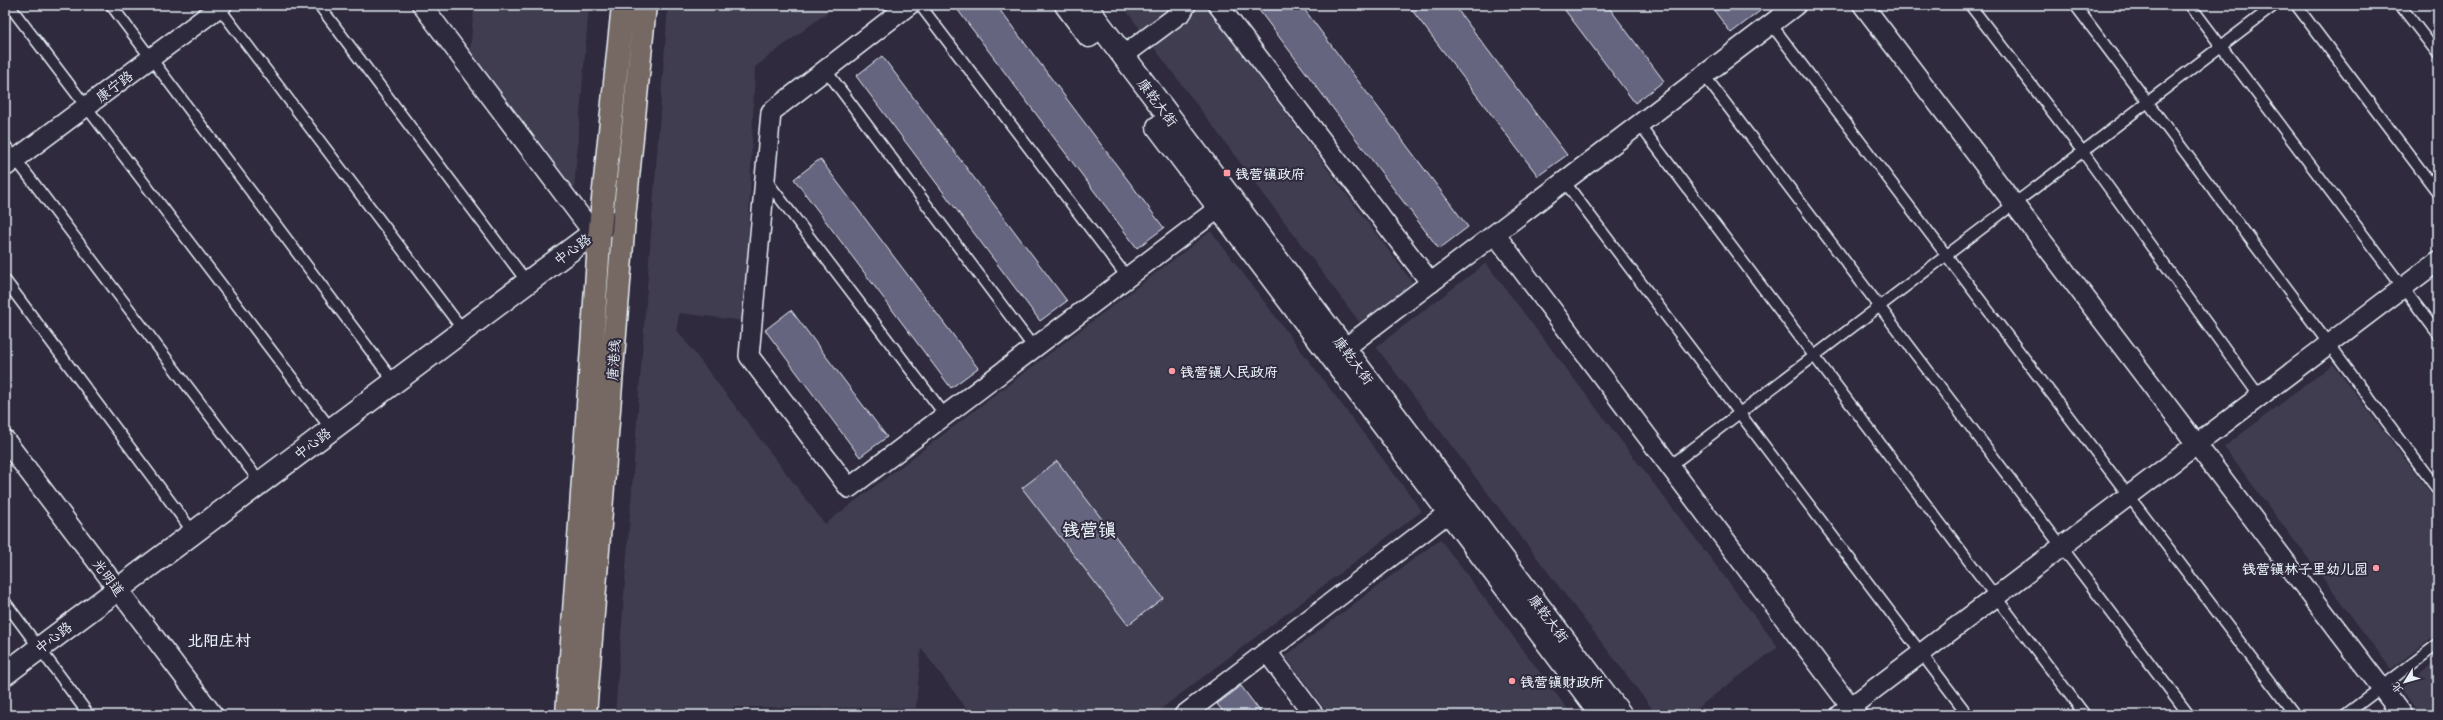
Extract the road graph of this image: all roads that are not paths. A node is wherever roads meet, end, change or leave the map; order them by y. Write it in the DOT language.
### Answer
graph roads {
  1 [pos="9,5"];
  2 [pos="111,5"];
  3 [pos="319,5"];
  4 [pos="422,5"];
  5 [pos="623,5"];
  6 [pos="645,5"];
  7 [pos="909,5"];
  8 [pos="920,5"];
  9 [pos="1066,5"];
  10 [pos="1085,5"];
  11 [pos="1186,5"];
  12 [pos="1218,5"];
  13 [pos="1796,5"];
  14 [pos="1863,5"];
  15 [pos="1970,5"];
  16 [pos="2075,5"];
  17 [pos="2190,5"];
  18 [pos="2275,5"];
  19 [pos="2296,5"];
  20 [pos="2400,5"];
  21 [pos="219,6"];
  22 [pos="1771,24"];
  23 [pos="2221,46"];
  24 [pos="2438,54"];
  25 [pos="1123,56"];
  26 [pos="151,58"];
  27 [pos="825,70"];
  28 [pos="1704,75"];
  29 [pos="2147,102"];
  30 [pos="86,107"];
  31 [pos="1639,124"];
  32 [pos="2083,152"];
  33 [pos="9,157"];
  34 [pos="765,178"];
  35 [pos="1564,181"];
  36 [pos="2438,193"];
  37 [pos="2014,204"];
  38 [pos="1219,208"];
  39 [pos="624,219"];
  40 [pos="597,231"];
  41 [pos="1495,234"];
  42 [pos="1947,256"];
  43 [pos="2438,261"];
  44 [pos="1127,277"];
  45 [pos="5,280"];
  46 [pos="527,282"];
  47 [pos="1431,283"];
  48 [pos="2403,288"];
  49 [pos="1880,307"];
  50 [pos="463,330"];
  51 [pos="2438,334"];
  52 [pos="2329,346"];
  53 [pos="1034,348"];
  54 [pos="1345,348"];
  55 [pos="1815,356"];
  56 [pos="394,382"];
  57 [pos="2260,397"];
  58 [pos="1740,414"];
  59 [pos="945,415"];
  60 [pos="330,429"];
  61 [pos="5,440"];
  62 [pos="2196,444"];
  63 [pos="1670,466"];
  64 [pos="260,482"];
  65 [pos="2438,490"];
  66 [pos="2129,496"];
  67 [pos="1455,507"];
  68 [pos="193,532"];
  69 [pos="2062,547"];
  70 [pos="117,588"];
  71 [pos="1996,597"];
  72 [pos="5,602"];
  73 [pos="2438,644"];
  74 [pos="39,648"];
  75 [pos="1267,652"];
  76 [pos="1921,653"];
  77 [pos="5,674"];
  78 [pos="2381,687"];
  79 [pos="1196,711"];
  80 [pos="1849,712"];
  81 [pos="89,715"];
  82 [pos="213,715"];
  83 [pos="567,715"];
  84 [pos="585,715"];
  85 [pos="1314,715"];
  86 [pos="1602,715"];
  87 [pos="1621,715"];
  88 [pos="1968,715"];
  89 [pos="2085,715"];
  90 [pos="2189,715"];
  91 [pos="2295,715"];
  92 [pos="2345,715"];
  93 [pos="2402,715"];
  1 -- 30 [label="lane"];
  2 -- 26 [label="lane"];
  3 -- 46 [label="lane"];
  4 -- 40 [label="street"];
  5 -- 40 [label="highway, 唐港线"];
  6 -- 39 [label="highway, 唐港线"];
  7 -- 27 [label="street"];
  8 -- 44 [label="lane"];
  9 -- 38 [label="street, 康乾大街"];
  10 -- 25 [label="street, 康乾大街"];
  11 -- 25 [label="street"];
  12 -- 47 [label="street"];
  13 -- 22 [label="street"];
  14 -- 37 [label="street"];
  15 -- 32 [label="lane"];
  16 -- 29 [label="lane"];
  17 -- 23 [label="lane"];
  18 -- 23 [label="lane"];
  19 -- 36 [label="lane"];
  20 -- 24 [label="lane"];
  21 -- 26 [label="street, 康宁路"];
  21 -- 50 [label="lane"];
  22 -- 28 [label="street"];
  22 -- 42 [label="lane"];
  23 -- 29 [label="lane"];
  23 -- 48 [label="lane"];
  25 -- 54 [label="street, 康乾大街"];
  26 -- 30 [label="street, 康宁路"];
  26 -- 56 [label="lane"];
  27 -- 34 [label="street"];
  27 -- 53 [label="lane"];
  28 -- 31 [label="street"];
  28 -- 49 [label="lane"];
  29 -- 32 [label="lane"];
  29 -- 52 [label="lane"];
  30 -- 33 [label="street, 康宁路"];
  30 -- 60 [label="lane"];
  31 -- 35 [label="street"];
  31 -- 55 [label="lane"];
  32 -- 37 [label="lane"];
  32 -- 57 [label="lane"];
  33 -- 64 [label="lane"];
  34 -- 59 [label="lane"];
  34 -- 59 [label="street"];
  35 -- 41 [label="street"];
  35 -- 58 [label="lane"];
  37 -- 42 [label="lane"];
  37 -- 62 [label="street"];
  38 -- 44 [label="street"];
  38 -- 67 [label="street, 康乾大街"];
  39 -- 40 [label="street, 中心路"];
  39 -- 84 [label="highway, 唐港线"];
  40 -- 46 [label="street, 中心路"];
  40 -- 83 [label="highway, 唐港线"];
  41 -- 47 [label="street"];
  41 -- 63 [label="street"];
  42 -- 49 [label="lane"];
  42 -- 66 [label="lane"];
  43 -- 48 [label="street"];
  44 -- 53 [label="street"];
  45 -- 68 [label="lane"];
  46 -- 50 [label="street, 中心路"];
  47 -- 54 [label="street"];
  48 -- 51 [label="lane"];
  48 -- 52 [label="street"];
  49 -- 55 [label="lane"];
  49 -- 69 [label="lane"];
  50 -- 56 [label="street, 中心路"];
  52 -- 57 [label="street"];
  52 -- 65 [label="lane"];
  53 -- 59 [label="street"];
  54 -- 67 [label="street, 康乾大街"];
  55 -- 58 [label="lane"];
  55 -- 71 [label="lane"];
  56 -- 60 [label="street, 中心路"];
  57 -- 62 [label="street"];
  58 -- 63 [label="lane"];
  58 -- 76 [label="lane"];
  60 -- 64 [label="street, 中心路"];
  61 -- 70 [label="street, 光明道"];
  62 -- 66 [label="street"];
  62 -- 78 [label="street"];
  63 -- 80 [label="street"];
  64 -- 68 [label="street, 中心路"];
  66 -- 69 [label="street"];
  66 -- 91 [label="lane"];
  67 -- 75 [label="street"];
  67 -- 86 [label="street, 康乾大街"];
  67 -- 87 [label="street, 康乾大街"];
  68 -- 70 [label="street, 中心路"];
  69 -- 71 [label="street"];
  69 -- 90 [label="lane"];
  70 -- 74 [label="street, 中心路"];
  70 -- 82 [label="street, 光明道"];
  71 -- 76 [label="street"];
  71 -- 89 [label="lane"];
  72 -- 74 [label="lane"];
  73 -- 78 [label="lane"];
  74 -- 77 [label="street, 中心路"];
  74 -- 81 [label="lane"];
  75 -- 79 [label="street"];
  75 -- 85 [label="street"];
  76 -- 80 [label="street"];
  76 -- 88 [label="lane"];
  78 -- 92 [label="lane"];
  78 -- 93 [label="street"];
}
